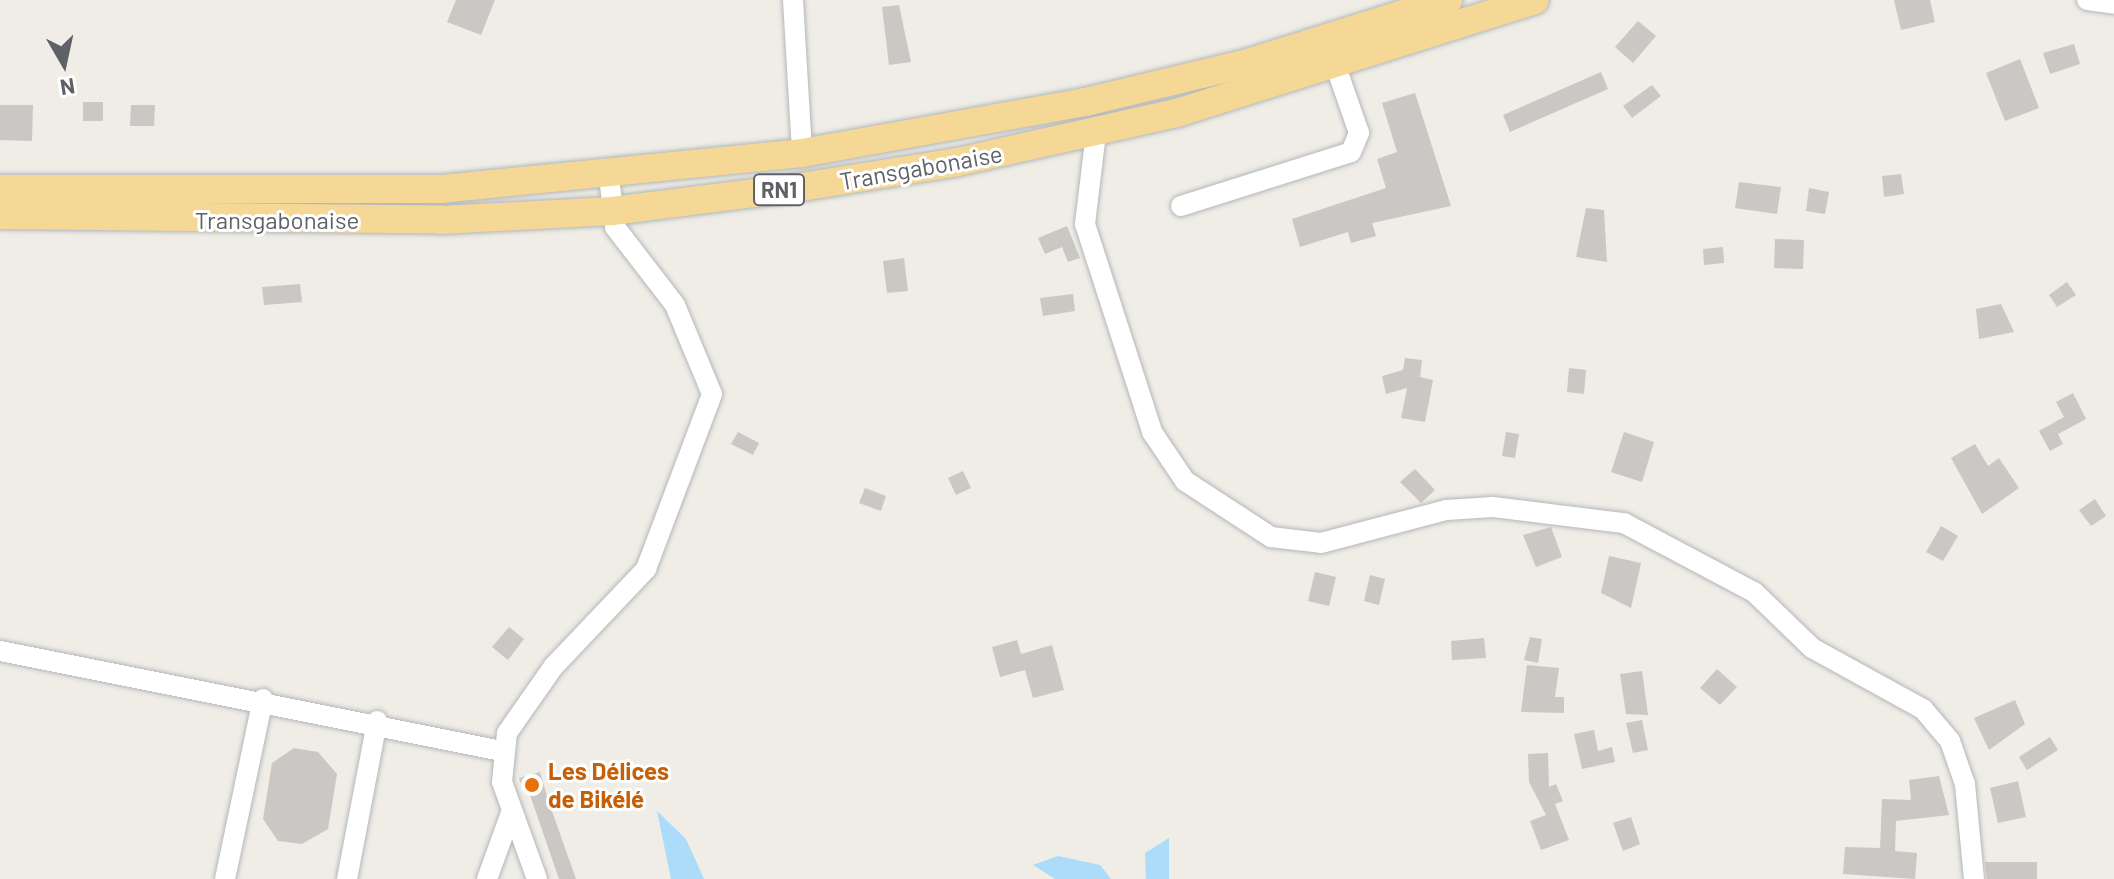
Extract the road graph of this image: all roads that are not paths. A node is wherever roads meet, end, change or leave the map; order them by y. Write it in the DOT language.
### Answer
graph roads {
  1 [pos="793,0"];
  2 [pos="1448,0"];
  3 [pos="1535,0"];
  4 [pos="2087,0"];
  5 [pos="2114,4"];
  6 [pos="1336,67"];
  7 [pos="1096,133"];
  8 [pos="802,153"];
  9 [pos="609,177"];
  10 [pos="0,189"];
  11 [pos="1181,206"];
  12 [pos="612,211"];
  13 [pos="0,215"];
  14 [pos="0,651"];
  15 [pos="263,699"];
  16 [pos="377,721"];
  17 [pos="502,751"];
  18 [pos="511,813"];
  19 [pos="225,879"];
  20 [pos="347,879"];
  21 [pos="487,879"];
  22 [pos="537,879"];
  23 [pos="1974,879"];
  1 -- 8 [label="street"];
  2 -- 8 [label="highway, Transgabonaise / RN1"];
  3 -- 6 [label="highway, Transgabonaise / RN1"];
  4 -- 5 [label="street"];
  6 -- 7 [label="highway, Transgabonaise / RN1"];
  6 -- 11 [label="street"];
  7 -- 12 [label="highway, Transgabonaise / RN1"];
  7 -- 23 [label="street"];
  8 -- 9 [label="highway, Transgabonaise / RN1"];
  9 -- 10 [label="highway, Transgabonaise / RN1"];
  9 -- 12 [label="street"];
  12 -- 13 [label="highway, Transgabonaise / RN1"];
  12 -- 17 [label="street"];
  14 -- 15 [label="street"];
  15 -- 16 [label="street"];
  15 -- 19 [label="street"];
  16 -- 17 [label="street"];
  16 -- 20 [label="street"];
  17 -- 18 [label="street"];
  18 -- 21 [label="street"];
  18 -- 22 [label="street"];
}
